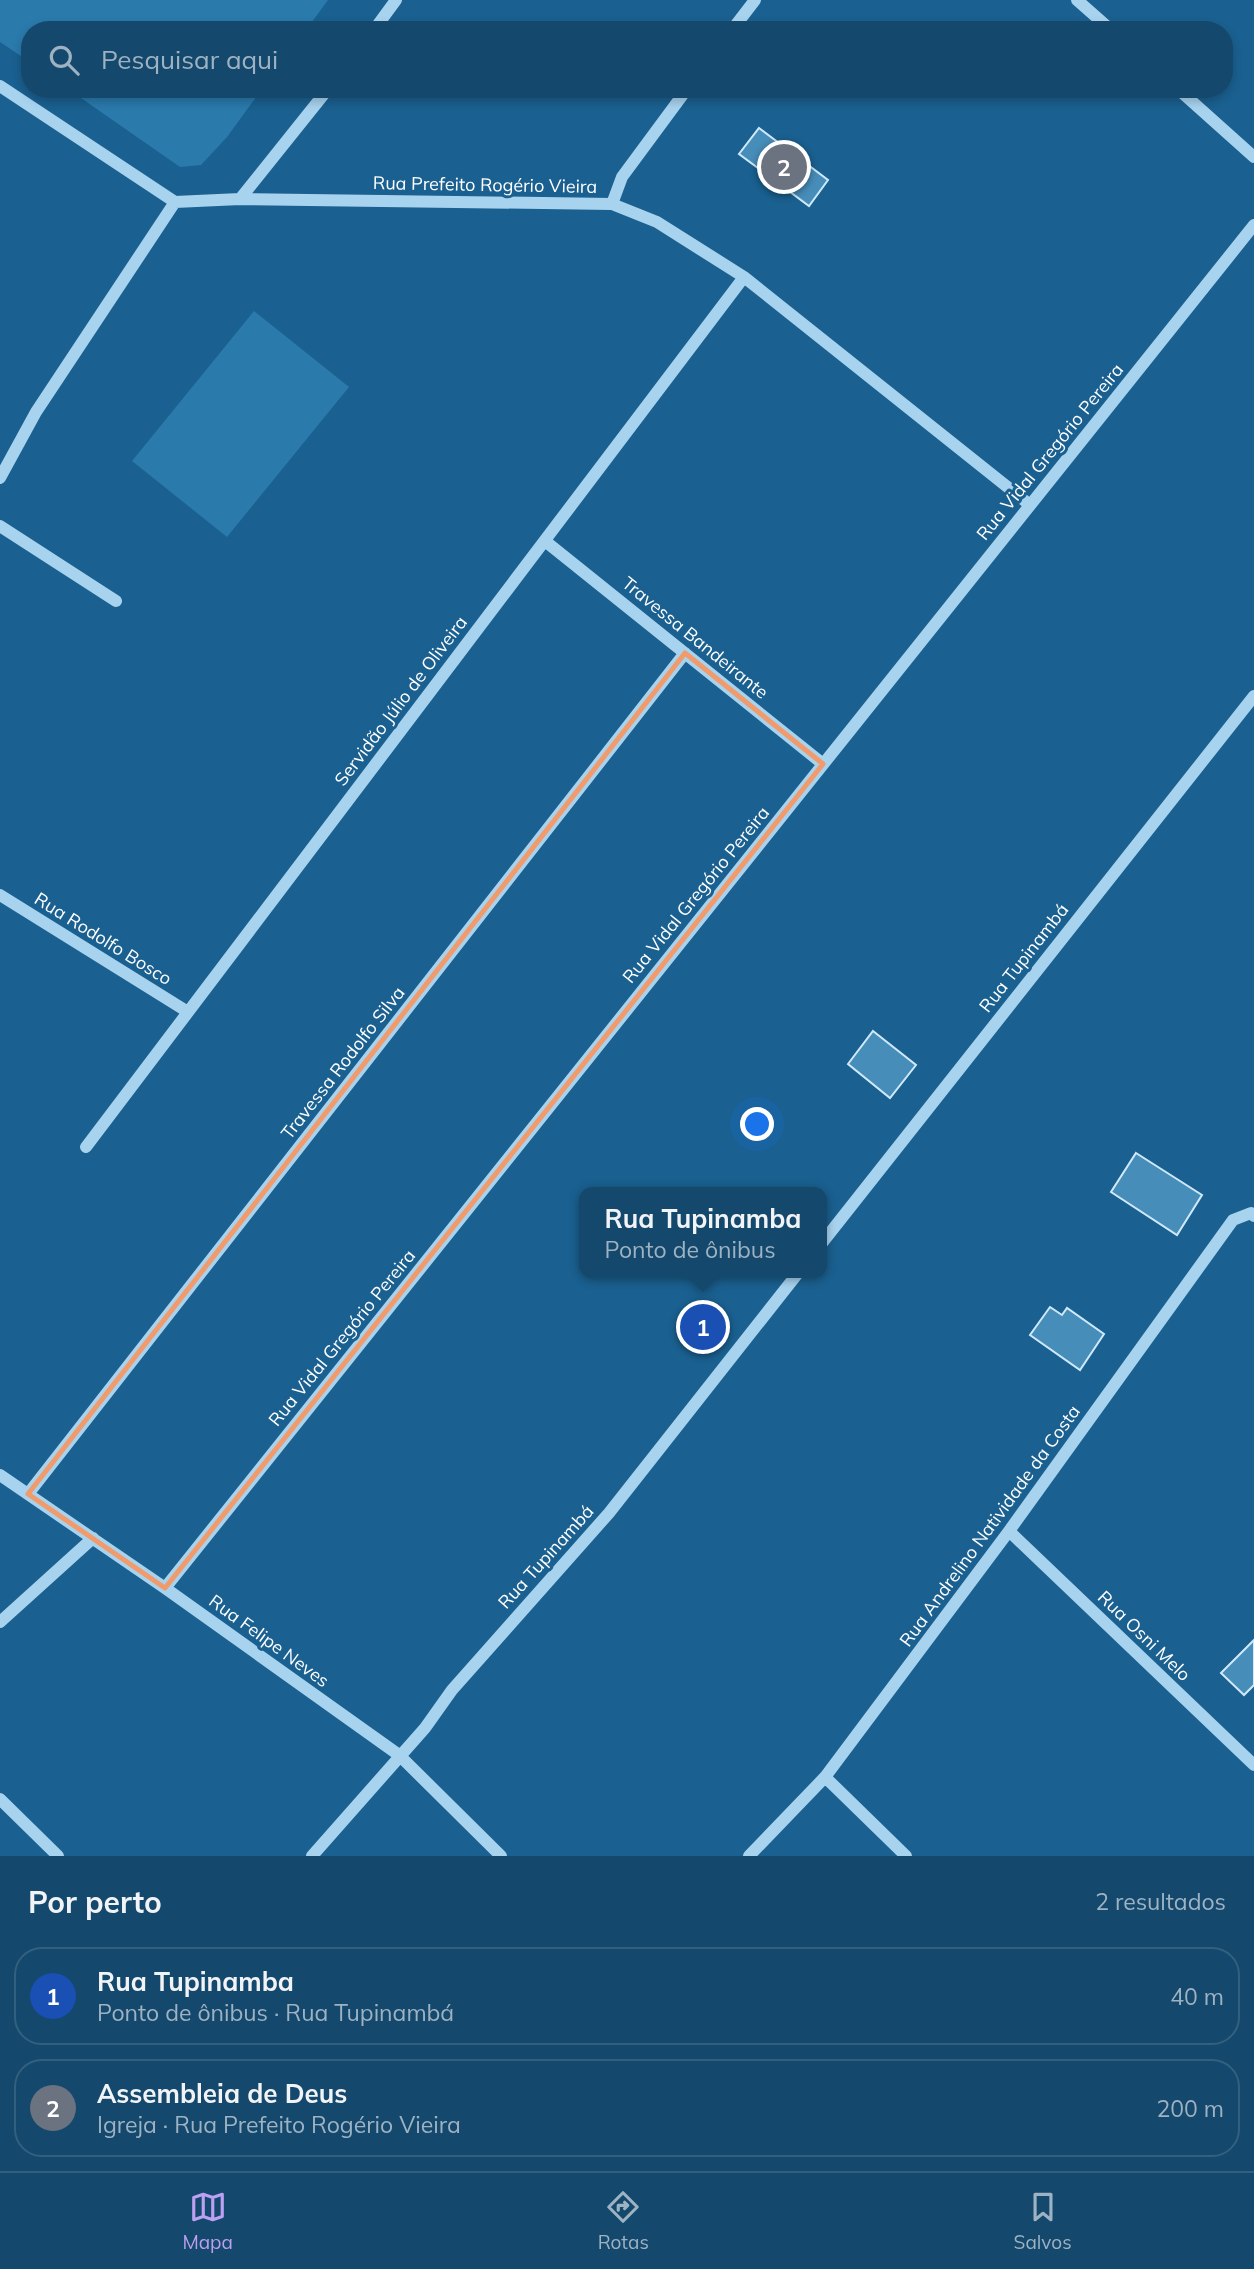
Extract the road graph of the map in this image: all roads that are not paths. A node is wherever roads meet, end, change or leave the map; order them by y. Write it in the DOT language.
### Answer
graph roads {
  1 [pos="396,0"];
  2 [pos="755,0"];
  3 [pos="1077,0"];
  4 [pos="381,21"];
  5 [pos="739,21"];
  6 [pos="1101,21"];
  7 [pos="0,86"];
  8 [pos="321,98"];
  9 [pos="680,98"];
  10 [pos="1188,98"];
  11 [pos="1254,157"];
  12 [pos="240,199"];
  13 [pos="176,202"];
  14 [pos="612,204"];
  15 [pos="1254,225"];
  16 [pos="744,277"];
  17 [pos="0,478"];
  18 [pos="1030,505"];
  19 [pos="0,526"];
  20 [pos="545,541"];
  21 [pos="116,601"];
  22 [pos="685,653"];
  23 [pos="1254,698"];
  24 [pos="823,764"];
  25 [pos="0,895"];
  26 [pos="188,1012"];
  27 [pos="86,1147"];
  28 [pos="1252,1214"];
  29 [pos="827,1237"];
  30 [pos="794,1278"];
  31 [pos="0,1475"];
  32 [pos="28,1494"];
  33 [pos="1009,1531"];
  34 [pos="93,1538"];
  35 [pos="165,1588"];
  36 [pos="0,1622"];
  37 [pos="399,1755"];
  38 [pos="1254,1765"];
  39 [pos="825,1777"];
  40 [pos="0,1799"];
  41 [pos="58,1856"];
  42 [pos="312,1856"];
  43 [pos="501,1856"];
  44 [pos="749,1856"];
  45 [pos="906,1856"];
  1 -- 4 [label="street"];
  2 -- 5 [label="street"];
  3 -- 6 [label="street"];
  7 -- 13 [label="street"];
  8 -- 12 [label="street"];
  9 -- 14 [label="street"];
  10 -- 11 [label="street"];
  12 -- 13 [label="street, Rua Prefeito Rogério Vieira"];
  12 -- 14 [label="street, Rua Prefeito Rogério Vieira"];
  13 -- 17 [label="street"];
  14 -- 16 [label="street, Rua Prefeito Rogério Vieira"];
  15 -- 18 [label="street, Rua Vidal Gregório Pereira"];
  16 -- 18 [label="street, Rua Prefeito Rogério Vieira"];
  16 -- 20 [label="street, Servidão Júlio de Oliveira"];
  18 -- 24 [label="street, Rua Vidal Gregório Pereira"];
  19 -- 21 [label="street"];
  20 -- 22 [label="street, Travessa Bandeirante"];
  20 -- 26 [label="street, Servidão Júlio de Oliveira"];
  22 -- 24 [label="street, Travessa Bandeirante"];
  22 -- 32 [label="street, Travessa Rodolfo Silva"];
  23 -- 29 [label="street, Rua Tupinambá"];
  24 -- 35 [label="street, Rua Vidal Gregório Pereira"];
  25 -- 26 [label="street, Rua Rodolfo Bosco"];
  26 -- 27 [label="street, Servidão Júlio de Oliveira"];
  28 -- 33 [label="street, Rua Andrelino Natividade da Costa"];
  30 -- 37 [label="street, Rua Tupinambá"];
  31 -- 32 [label="street, Rua Felipe Neves"];
  32 -- 34 [label="street, Rua Felipe Neves"];
  33 -- 38 [label="street, Rua Osni Melo"];
  33 -- 39 [label="street, Rua Andrelino Natividade da Costa"];
  34 -- 35 [label="street, Rua Felipe Neves"];
  34 -- 36 [label="street"];
  35 -- 37 [label="street, Rua Felipe Neves"];
  37 -- 42 [label="street, Rua Tupinambá"];
  37 -- 43 [label="street, Rua Felipe Neves"];
  39 -- 44 [label="street, Rua Andrelino Natividade da Costa"];
  39 -- 45 [label="street"];
  40 -- 41 [label="street"];
}
